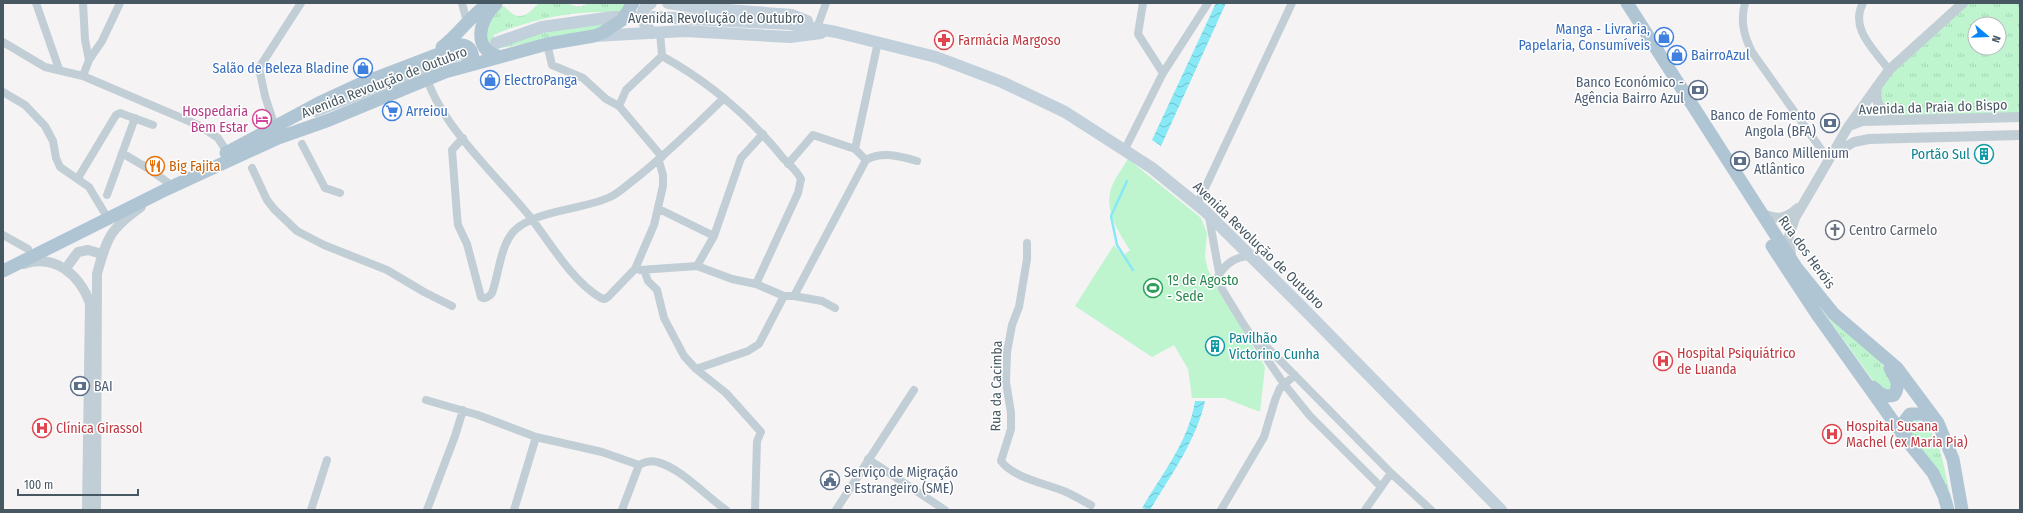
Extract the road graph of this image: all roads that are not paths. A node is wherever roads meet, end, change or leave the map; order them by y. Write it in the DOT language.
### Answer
graph roads {
  1 [pos="36,3"];
  2 [pos="83,3"];
  3 [pos="120,3"];
  4 [pos="301,3"];
  5 [pos="462,3"];
  6 [pos="489,3"];
  7 [pos="497,3"];
  8 [pos="633,3"];
  9 [pos="650,3"];
  10 [pos="668,3"];
  11 [pos="826,3"];
  12 [pos="1143,3"];
  13 [pos="1208,3"];
  14 [pos="1292,3"];
  15 [pos="1626,3"];
  16 [pos="1745,3"];
  17 [pos="1863,3"];
  18 [pos="1964,3"];
  19 [pos="696,6"];
  20 [pos="613,20"];
  21 [pos="467,22"];
  22 [pos="818,25"];
  23 [pos="655,26"];
  24 [pos="835,32"];
  25 [pos="594,36"];
  26 [pos="3,42"];
  27 [pos="878,42"];
  28 [pos="547,44"];
  29 [pos="497,49"];
  30 [pos="662,56"];
  31 [pos="428,58"];
  32 [pos="89,60"];
  33 [pos="462,60"];
  34 [pos="59,69"];
  35 [pos="1889,70"];
  36 [pos="1163,73"];
  37 [pos="82,76"];
  38 [pos="427,79"];
  39 [pos="1877,86"];
  40 [pos="3,92"];
  41 [pos="724,98"];
  42 [pos="619,106"];
  43 [pos="2020,117"];
  44 [pos="135,118"];
  45 [pos="1884,121"];
  46 [pos="1898,121"];
  47 [pos="153,125"];
  48 [pos="1848,127"];
  49 [pos="276,133"];
  50 [pos="763,134"];
  51 [pos="2020,135"];
  52 [pos="463,138"];
  53 [pos="1884,138"];
  54 [pos="302,144"];
  55 [pos="1125,149"];
  56 [pos="855,150"];
  57 [pos="227,152"];
  58 [pos="122,153"];
  59 [pos="660,159"];
  60 [pos="1828,159"];
  61 [pos="866,160"];
  62 [pos="917,161"];
  63 [pos="788,164"];
  64 [pos="252,168"];
  65 [pos="78,178"];
  66 [pos="167,186"];
  67 [pos="340,193"];
  68 [pos="107,195"];
  69 [pos="1197,205"];
  70 [pos="1801,205"];
  71 [pos="659,209"];
  72 [pos="104,212"];
  73 [pos="1759,212"];
  74 [pos="1209,215"];
  75 [pos="531,218"];
  76 [pos="3,235"];
  77 [pos="714,236"];
  78 [pos="1027,243"];
  79 [pos="28,249"];
  80 [pos="102,254"];
  81 [pos="1250,256"];
  82 [pos="697,266"];
  83 [pos="1796,267"];
  84 [pos="4,268"];
  85 [pos="66,268"];
  86 [pos="639,270"];
  87 [pos="1218,276"];
  88 [pos="756,284"];
  89 [pos="784,296"];
  90 [pos="794,296"];
  91 [pos="452,306"];
  92 [pos="835,308"];
  93 [pos="1244,325"];
  94 [pos="1878,352"];
  95 [pos="696,369"];
  96 [pos="1860,374"];
  97 [pos="1295,375"];
  98 [pos="1284,384"];
  99 [pos="914,390"];
  100 [pos="426,400"];
  101 [pos="463,410"];
  102 [pos="1938,423"];
  103 [pos="536,437"];
  104 [pos="1908,442"];
  105 [pos="868,459"];
  106 [pos="327,460"];
  107 [pos="639,465"];
  108 [pos="1391,473"];
  109 [pos="1938,482"];
  110 [pos="1381,487"];
  111 [pos="1092,505"];
  112 [pos="1962,509"];
  113 [pos="87,510"];
  114 [pos="96,510"];
  115 [pos="311,510"];
  116 [pos="427,510"];
  117 [pos="514,510"];
  118 [pos="622,510"];
  119 [pos="726,510"];
  120 [pos="755,510"];
  121 [pos="836,510"];
  122 [pos="945,510"];
  123 [pos="1221,510"];
  124 [pos="1365,510"];
  125 [pos="1431,510"];
  126 [pos="1501,510"];
  127 [pos="1941,510"];
  128 [pos="1948,510"];
  1 -- 34 [label="street"];
  2 -- 32 [label="street"];
  3 -- 32 [label="street"];
  4 -- 49 [label="street"];
  5 -- 21 [label="street"];
  6 -- 21 [label="main road"];
  7 -- 29 [label="main road"];
  8 -- 25 [label="main road"];
  9 -- 23 [label="main road"];
  10 -- 19 [label="main road, Avenida Revolução de Outubro"];
  11 -- 22 [label="street"];
  12 -- 36 [label="street"];
  13 -- 36 [label="street"];
  14 -- 69 [label="street"];
  15 -- 73 [label="main road, Rua dos Heróis"];
  15 -- 96 [label="main road, Rua dos Heróis"];
  16 -- 60 [label="street"];
  17 -- 35 [label="street"];
  18 -- 35 [label="street"];
  19 -- 22 [label="main road, Avenida Revolução de Outubro"];
  20 -- 29 [label="main road, Avenida Revolução de Outubro"];
  21 -- 31 [label="main road"];
  22 -- 24 [label="main road, Avenida Revolução de Outubro"];
  23 -- 24 [label="main road, Avenida Revolução de Outubro"];
  23 -- 25 [label="main road, Avenida Revolução de Outubro"];
  23 -- 30 [label="street"];
  24 -- 27 [label="main road, Avenida Revolução de Outubro"];
  25 -- 28 [label="main road, Avenida Revolução de Outubro"];
  26 -- 34 [label="street"];
  27 -- 55 [label="main road, Avenida Revolução de Outubro"];
  27 -- 56 [label="street"];
  28 -- 29 [label="main road, Avenida Revolução de Outubro"];
  28 -- 42 [label="street"];
  29 -- 33 [label="main road, Avenida Revolução de Outubro"];
  30 -- 41 [label="street"];
  30 -- 42 [label="street"];
  31 -- 33 [label="main road"];
  31 -- 49 [label="main road"];
  32 -- 37 [label="street"];
  33 -- 38 [label="main road, Avenida Revolução de Outubro"];
  33 -- 49 [label="main road, Avenida Revolução de Outubro"];
  34 -- 37 [label="street"];
  35 -- 39 [label="street"];
  36 -- 55 [label="street"];
  37 -- 57 [label="street"];
  38 -- 49 [label="main road, Avenida Revolução de Outubro"];
  38 -- 52 [label="street"];
  39 -- 46 [label="street"];
  39 -- 48 [label="street"];
  40 -- 65 [label="street"];
  41 -- 50 [label="street"];
  41 -- 59 [label="street"];
  42 -- 59 [label="street"];
  43 -- 46 [label="street, Avenida da Praia do Bispo"];
  44 -- 47 [label="street"];
  44 -- 58 [label="street"];
  44 -- 65 [label="street"];
  45 -- 46 [label="street, Avenida da Praia do Bispo"];
  45 -- 48 [label="street, Avenida da Praia do Bispo"];
  45 -- 53 [label="street"];
  48 -- 60 [label="street"];
  49 -- 57 [label="main road, Avenida Revolução de Outubro"];
  49 -- 66 [label="main road, Avenida Revolução de Outubro"];
  50 -- 63 [label="street"];
  50 -- 77 [label="street"];
  51 -- 53 [label="street, Avenida da Praia do Bispo"];
  52 -- 75 [label="street"];
  52 -- 75 [label="street"];
  53 -- 60 [label="street, Avenida da Praia do Bispo"];
  54 -- 67 [label="street"];
  55 -- 69 [label="main road, Avenida Revolução de Outubro"];
  56 -- 61 [label="street"];
  56 -- 63 [label="street"];
  57 -- 66 [label="main road, Avenida Revolução de Outubro"];
  58 -- 66 [label="street"];
  58 -- 68 [label="street"];
  59 -- 71 [label="street"];
  59 -- 75 [label="street"];
  60 -- 70 [label="street"];
  61 -- 62 [label="street"];
  61 -- 90 [label="street"];
  63 -- 88 [label="street"];
  64 -- 91 [label="street"];
  65 -- 72 [label="street"];
  66 -- 72 [label="main road, Avenida Revolução de Outubro"];
  66 -- 80 [label="street"];
  66 -- 84 [label="main road, Avenida Revolução de Outubro"];
  69 -- 74 [label="main road, Avenida Revolução de Outubro"];
  70 -- 73 [label="street"];
  70 -- 83 [label="street"];
  71 -- 77 [label="street"];
  71 -- 86 [label="street"];
  72 -- 79 [label="main road, Avenida Revolução de Outubro"];
  73 -- 83 [label="main road, Rua dos Heróis"];
  74 -- 81 [label="main road, Avenida Revolução de Outubro"];
  74 -- 87 [label="street"];
  75 -- 86 [label="street"];
  76 -- 79 [label="street"];
  77 -- 82 [label="street"];
  78 -- 111 [label="street, Rua da Cacimba"];
  79 -- 84 [label="main road, Avenida Revolução de Outubro"];
  80 -- 85 [label="street"];
  80 -- 114 [label="street"];
  81 -- 87 [label="street"];
  81 -- 126 [label="main road, Avenida Revolução de Outubro"];
  82 -- 86 [label="street"];
  82 -- 88 [label="street"];
  83 -- 94 [label="main road, Rua dos Heróis"];
  84 -- 85 [label="street"];
  85 -- 113 [label="street"];
  86 -- 95 [label="street"];
  87 -- 93 [label="street"];
  88 -- 89 [label="street"];
  89 -- 90 [label="street"];
  89 -- 95 [label="street"];
  90 -- 92 [label="street"];
  93 -- 97 [label="street"];
  93 -- 98 [label="street"];
  94 -- 96 [label="main road"];
  94 -- 102 [label="main road, Rua dos Heróis"];
  95 -- 120 [label="street"];
  96 -- 104 [label="main road, Rua dos Heróis"];
  97 -- 98 [label="street"];
  97 -- 108 [label="street"];
  98 -- 110 [label="street"];
  98 -- 123 [label="street"];
  99 -- 105 [label="street"];
  100 -- 101 [label="street"];
  101 -- 103 [label="street"];
  101 -- 116 [label="street"];
  102 -- 104 [label="main road"];
  102 -- 112 [label="main road, Rua dos Heróis"];
  103 -- 107 [label="street"];
  103 -- 117 [label="street"];
  104 -- 109 [label="main road, Rua dos Heróis"];
  105 -- 121 [label="street"];
  105 -- 122 [label="street"];
  106 -- 115 [label="street"];
  107 -- 118 [label="street"];
  107 -- 119 [label="street"];
  108 -- 110 [label="street"];
  108 -- 125 [label="street"];
  109 -- 127 [label="street"];
  109 -- 128 [label="main road, Rua dos Heróis"];
  110 -- 124 [label="street"];
}
